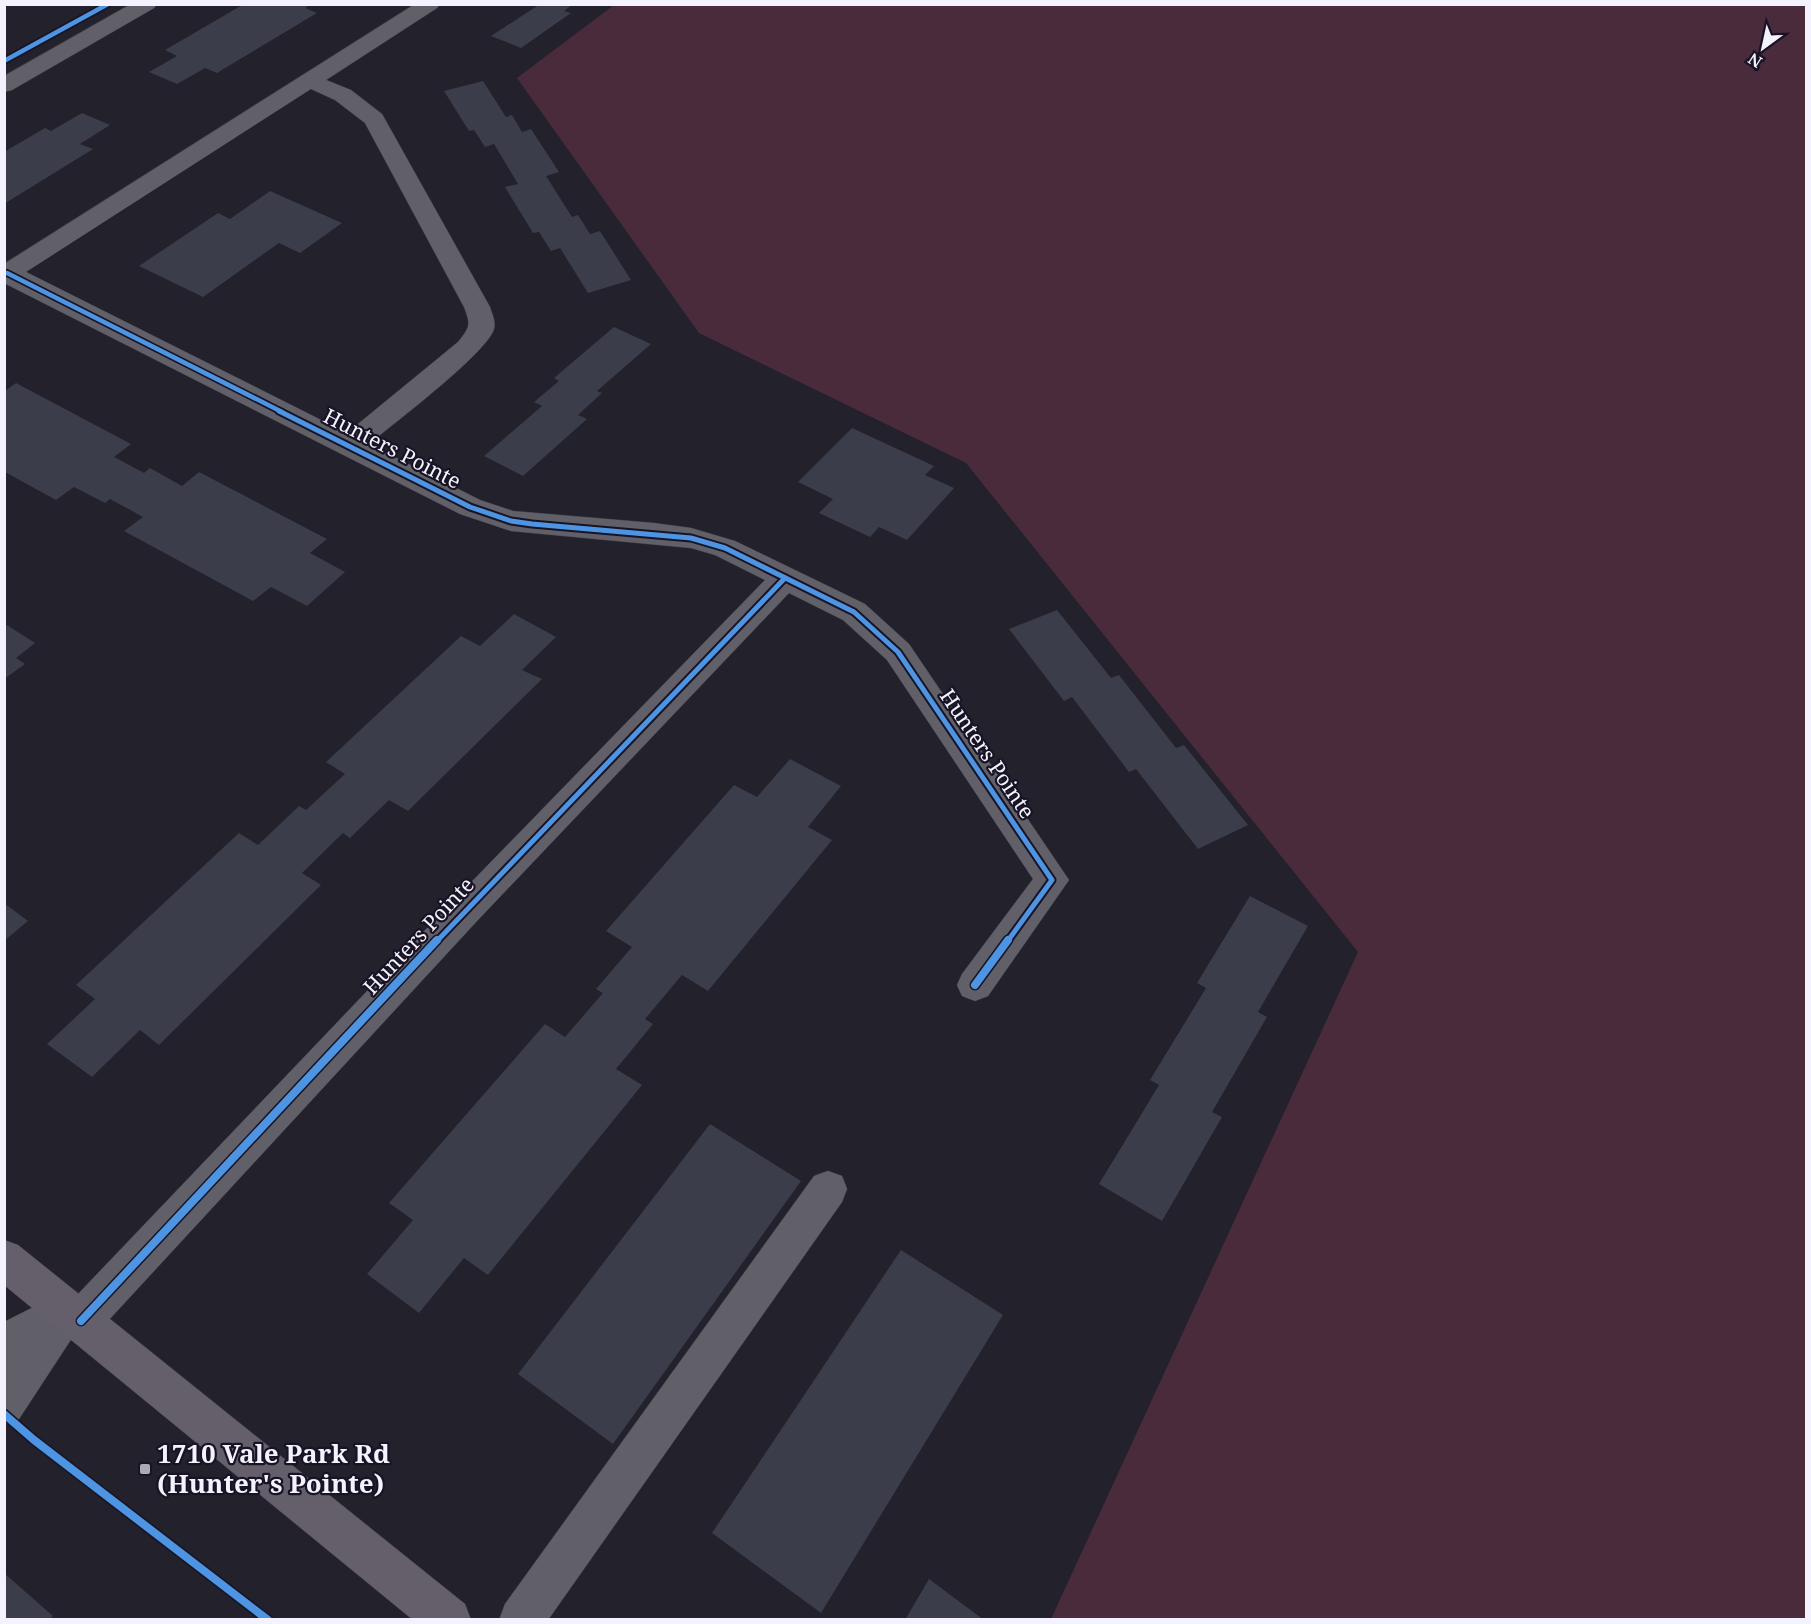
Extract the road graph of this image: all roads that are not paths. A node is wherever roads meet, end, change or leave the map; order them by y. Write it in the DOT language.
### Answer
graph roads {
  1 [pos="147,4"];
  2 [pos="430,4"];
  3 [pos="310,81"];
  4 [pos="4,85"];
  5 [pos="6,274"];
  6 [pos="349,446"];
  7 [pos="785,578"];
  8 [pos="975,985"];
  9 [pos="828,1189"];
  10 [pos="4,1259"];
  11 [pos="74,1315"];
  12 [pos="4,1345"];
  13 [pos="4,1404"];
  14 [pos="449,1620"];
  15 [pos="521,1620"];
  1 -- 4 [label="street"];
  2 -- 3 [label="street, Hunters Pointe"];
  3 -- 5 [label="street, Hunters Pointe"];
  3 -- 6 [label="street, Hunters Pointe"];
  5 -- 6 [label="street, Hunters Pointe"];
  6 -- 7 [label="street, Hunters Pointe"];
  7 -- 8 [label="street, Hunters Pointe"];
  7 -- 11 [label="street, Hunters Pointe"];
  9 -- 15 [label="street"];
  10 -- 11 [label="main road"];
  11 -- 12 [label="street"];
  11 -- 13 [label="street"];
  11 -- 14 [label="main road"];
}
